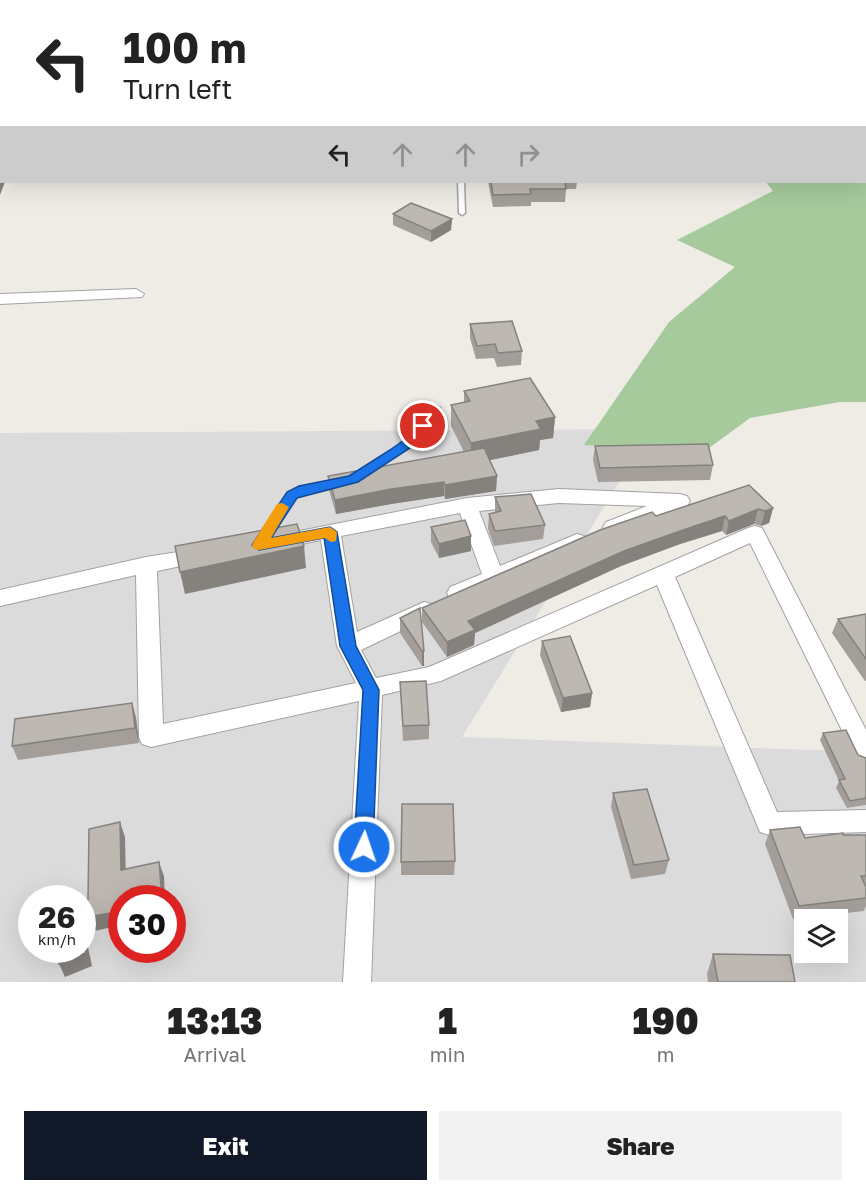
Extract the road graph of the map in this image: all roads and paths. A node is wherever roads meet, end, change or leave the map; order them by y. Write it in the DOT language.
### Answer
graph roads {
  1 [pos="461,183"];
  2 [pos="462,213"];
  3 [pos="136,294"];
  4 [pos="0,299"];
  5 [pos="437,410"];
  6 [pos="467,505"];
  7 [pos="330,532"];
  8 [pos="254,546"];
  9 [pos="225,551"];
  10 [pos="146,565"];
  11 [pos="663,573"];
  12 [pos="493,576"];
  13 [pos="0,598"];
  14 [pos="348,646"];
  15 [pos="371,690"];
  16 [pos="866,754"];
  17 [pos="866,821"];
  18 [pos="357,982"];
  1 -- 2 [label="lane"];
  3 -- 4 [label="street"];
  5 -- 8 [label="lane"];
  6 -- 7 [label="street"];
  6 -- 12 [label="street"];
  6 -- 12 [label="street"];
  7 -- 8 [label="street"];
  7 -- 14 [label="street"];
  9 -- 10 [label="street"];
  10 -- 13 [label="street"];
  10 -- 15 [label="street"];
  11 -- 15 [label="street"];
  11 -- 16 [label="street"];
  11 -- 17 [label="street"];
  12 -- 14 [label="street"];
  14 -- 15 [label="street"];
  15 -- 18 [label="street"];
}
